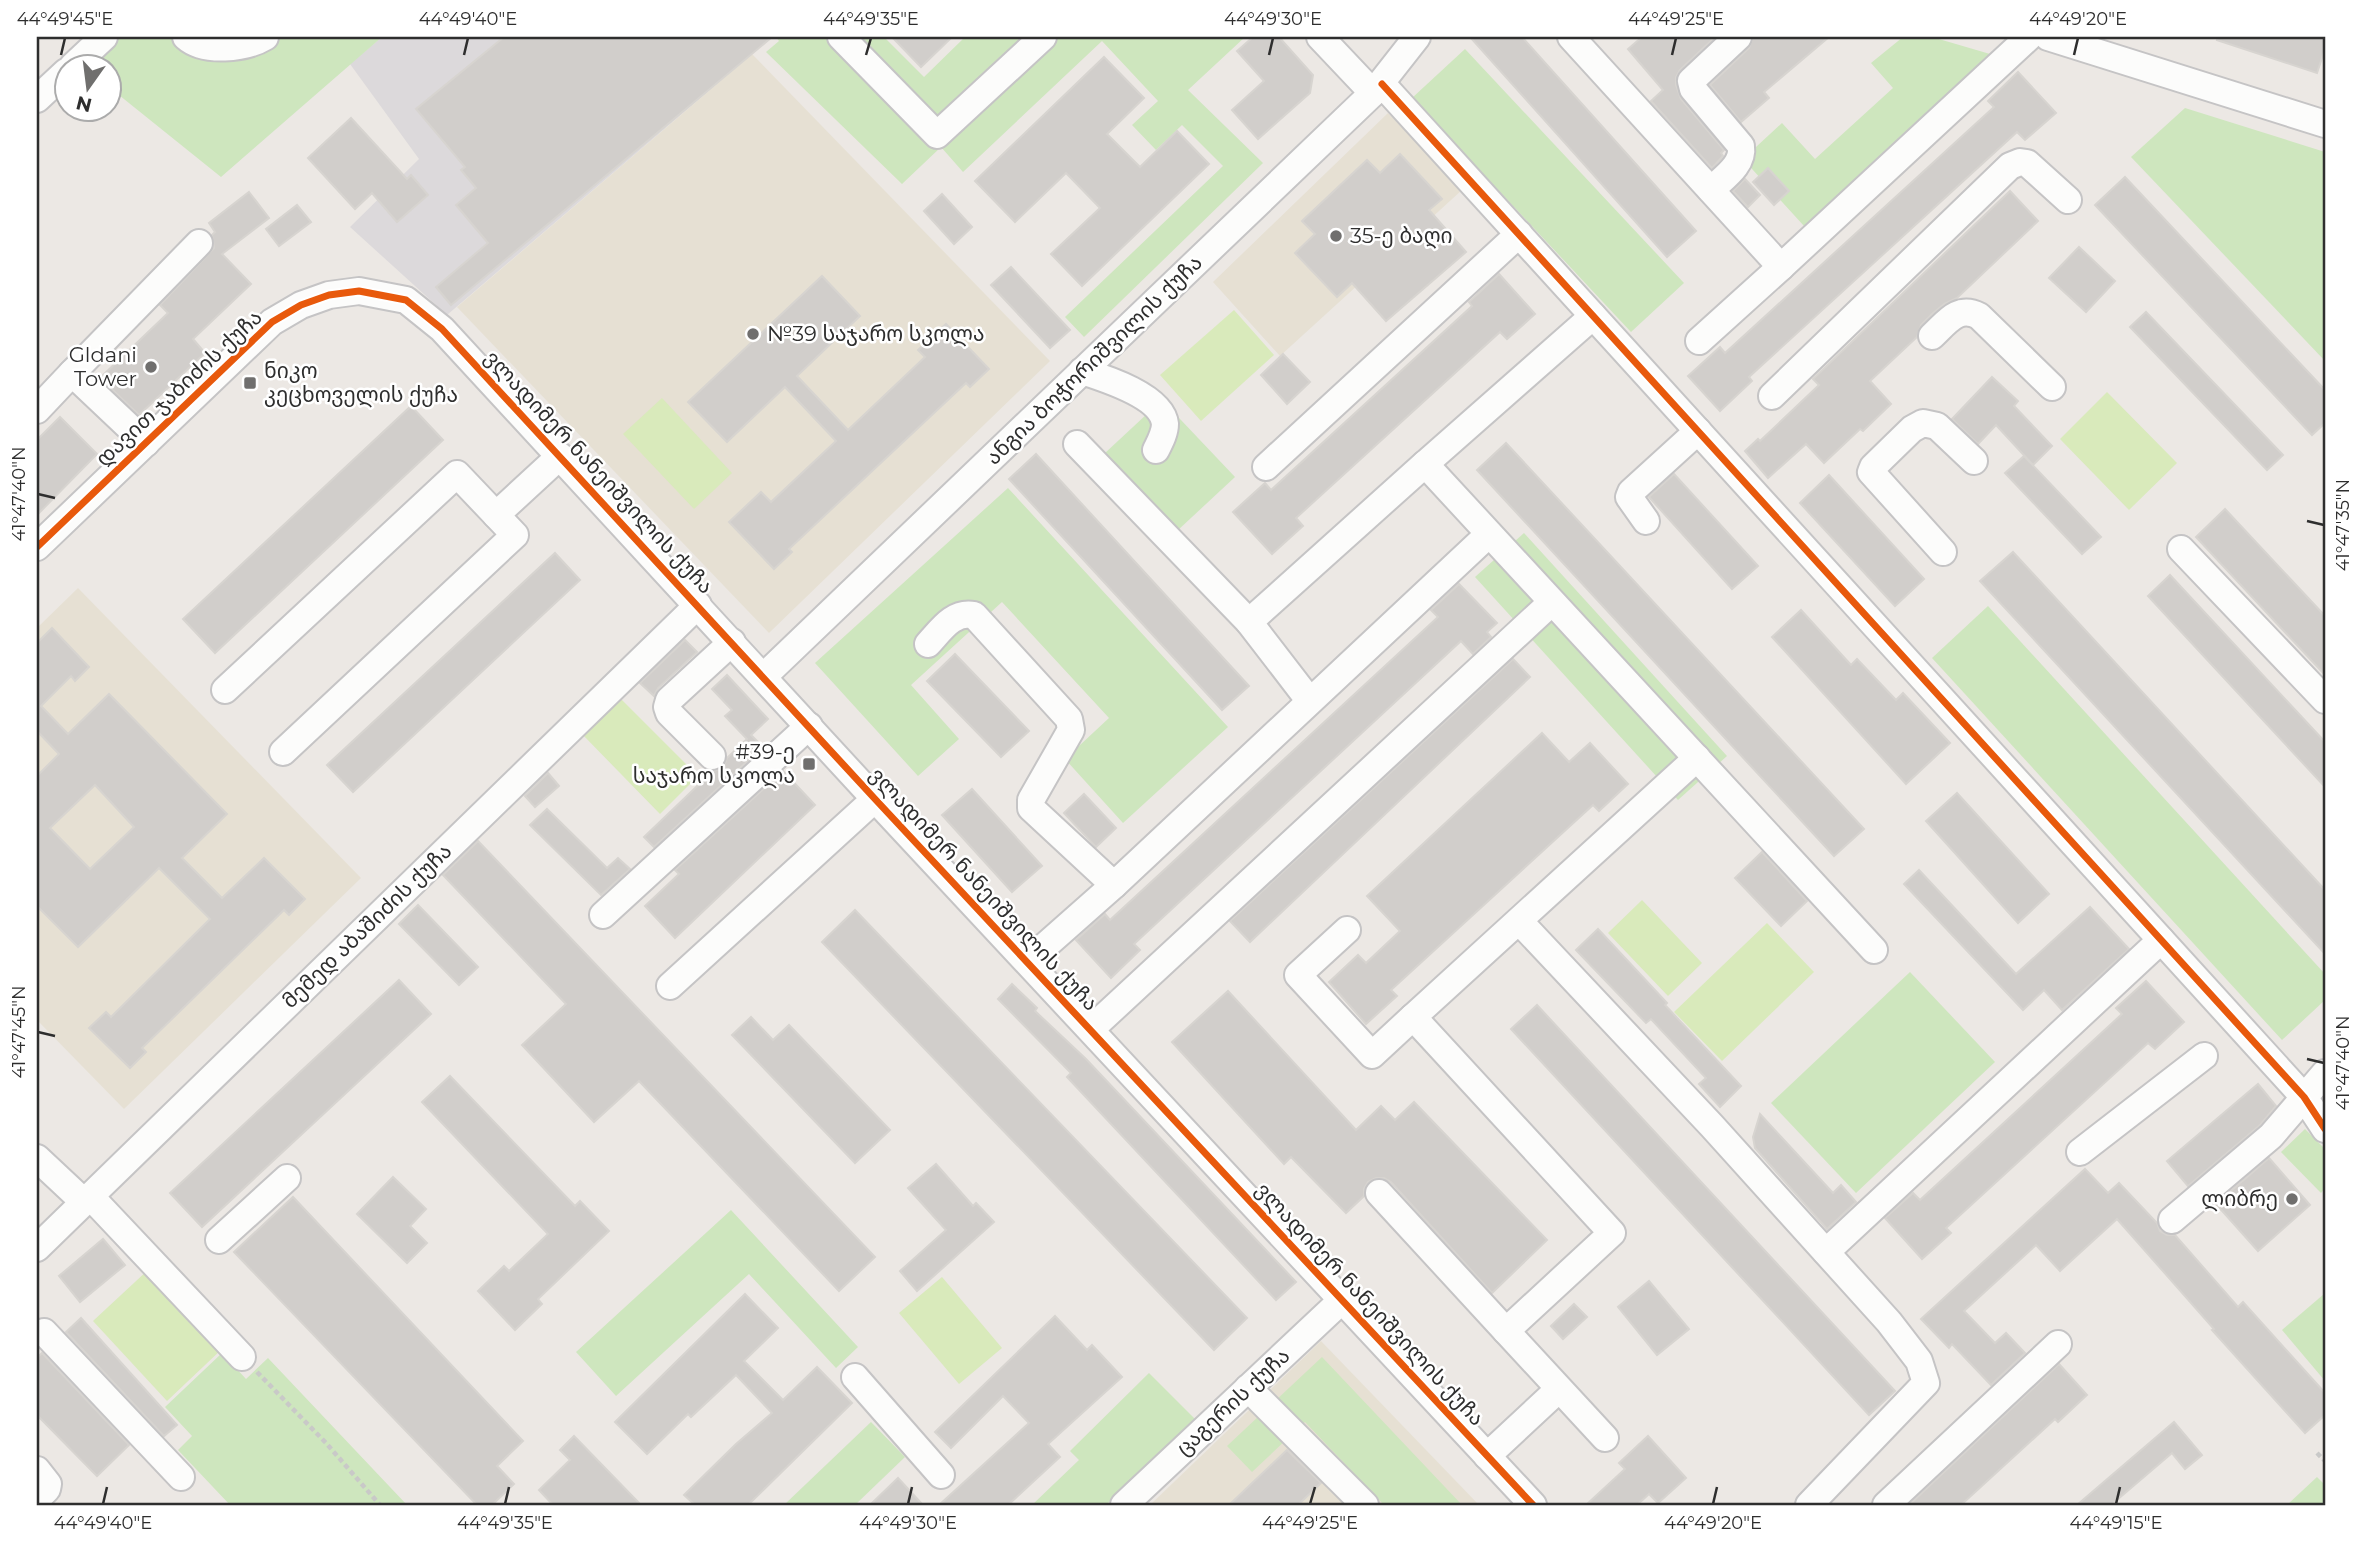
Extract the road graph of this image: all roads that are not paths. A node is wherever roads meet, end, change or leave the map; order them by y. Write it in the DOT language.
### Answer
graph roads {
  1 [pos="103,37"];
  2 [pos="186,37"];
  3 [pos="265,37"];
  4 [pos="841,37"];
  5 [pos="1042,37"];
  6 [pos="1320,37"];
  7 [pos="1417,37"];
  8 [pos="1571,37"];
  9 [pos="1738,37"];
  10 [pos="2029,37"];
  11 [pos="2048,37"];
  12 [pos="87,52"];
  13 [pos="52,85"];
  14 [pos="1378,88"];
  15 [pos="37,99"];
  16 [pos="2325,124"];
  17 [pos="1711,190"];
  18 [pos="2068,200"];
  19 [pos="1519,234"];
  20 [pos="199,243"];
  21 [pos="1781,267"];
  22 [pos="406,300"];
  23 [pos="1593,316"];
  24 [pos="1932,336"];
  25 [pos="1699,341"];
  26 [pos="1082,371"];
  27 [pos="72,373"];
  28 [pos="2052,387"];
  29 [pos="1772,396"];
  30 [pos="37,410"];
  31 [pos="1698,431"];
  32 [pos="146,443"];
  33 [pos="1077,444"];
  34 [pos="1156,450"];
  35 [pos="560,456"];
  36 [pos="1974,461"];
  37 [pos="1425,464"];
  38 [pos="1266,467"];
  39 [pos="496,514"];
  40 [pos="1646,521"];
  41 [pos="1489,534"];
  42 [pos="37,547"];
  43 [pos="2181,549"];
  44 [pos="1942,552"];
  45 [pos="1552,602"];
  46 [pos="698,605"];
  47 [pos="1249,622"];
  48 [pos="732,642"];
  49 [pos="928,643"];
  50 [pos="764,676"];
  51 [pos="225,690"];
  52 [pos="1309,700"];
  53 [pos="2325,700"];
  54 [pos="809,726"];
  55 [pos="283,751"];
  56 [pos="712,756"];
  57 [pos="1697,758"];
  58 [pos="875,799"];
  59 [pos="1114,885"];
  60 [pos="603,915"];
  61 [pos="1519,921"];
  62 [pos="1347,930"];
  63 [pos="2161,940"];
  64 [pos="1874,950"];
  65 [pos="1028,961"];
  66 [pos="670,986"];
  67 [pos="1413,1017"];
  68 [pos="1091,1029"];
  69 [pos="2204,1056"];
  70 [pos="2325,1073"];
  71 [pos="2304,1097"];
  72 [pos="2325,1129"];
  73 [pos="2080,1152"];
  74 [pos="37,1158"];
  75 [pos="288,1178"];
  76 [pos="1379,1194"];
  77 [pos="87,1199"];
  78 [pos="2172,1220"];
  79 [pos="219,1240"];
  80 [pos="37,1248"];
  81 [pos="1826,1252"];
  82 [pos="1342,1300"];
  83 [pos="1506,1331"];
  84 [pos="44,1332"];
  85 [pos="2058,1344"];
  86 [pos="242,1357"];
  87 [pos="855,1377"];
  88 [pos="1248,1388"];
  89 [pos="1559,1389"];
  90 [pos="1605,1438"];
  91 [pos="1487,1456"];
  92 [pos="37,1470"];
  93 [pos="941,1475"];
  94 [pos="181,1477"];
  95 [pos="37,1499"];
  96 [pos="1125,1505"];
  97 [pos="1365,1505"];
  98 [pos="1533,1505"];
  99 [pos="1809,1505"];
  100 [pos="1886,1505"];
  1 -- 12 [label="street"];
  2 -- 3 [label="street"];
  4 -- 5 [label="street"];
  6 -- 14 [label="street"];
  7 -- 14 [label="street, ანგია ბოჭორიშვილის ქუჩა"];
  8 -- 17 [label="street"];
  9 -- 17 [label="street"];
  10 -- 21 [label="street"];
  11 -- 16 [label="street"];
  13 -- 15 [label="street"];
  14 -- 19 [label="street"];
  14 -- 26 [label="street, ანგია ბოჭორიშვილის ქუჩა"];
  17 -- 21 [label="street"];
  18 -- 29 [label="street"];
  19 -- 23 [label="street"];
  19 -- 38 [label="street"];
  20 -- 27 [label="street"];
  21 -- 25 [label="street"];
  22 -- 32 [label="street, დავით ჯაბიძის ქუჩა"];
  22 -- 35 [label="street, ვლადიმერ ნანეიშვილის ქუჩა"];
  23 -- 31 [label="street"];
  23 -- 37 [label="street"];
  24 -- 28 [label="street"];
  26 -- 34 [label="street"];
  26 -- 50 [label="street, ანგია ბოჭორიშვილის ქუჩა"];
  27 -- 30 [label="street"];
  27 -- 32 [label="street"];
  31 -- 40 [label="street"];
  31 -- 63 [label="street"];
  32 -- 42 [label="street, დავით ჯაბიძის ქუჩა"];
  33 -- 47 [label="street"];
  35 -- 39 [label="street"];
  35 -- 46 [label="street, ვლადიმერ ნანეიშვილის ქუჩა"];
  36 -- 44 [label="street"];
  37 -- 41 [label="street"];
  37 -- 47 [label="street"];
  39 -- 51 [label="street"];
  39 -- 55 [label="street"];
  41 -- 45 [label="street"];
  41 -- 52 [label="street"];
  43 -- 53 [label="street"];
  45 -- 57 [label="street"];
  45 -- 68 [label="street"];
  46 -- 48 [label="street, ვლადიმერ ნანეიშვილის ქუჩა"];
  46 -- 77 [label="street, მემედ აბაშიძის ქუჩა"];
  47 -- 52 [label="street"];
  48 -- 50 [label="street, ვლადიმერ ნანეიშვილის ქუჩა"];
  48 -- 56 [label="street"];
  49 -- 59 [label="street"];
  50 -- 54 [label="street, ვლადიმერ ნანეიშვილის ქუჩა"];
  52 -- 59 [label="street"];
  54 -- 58 [label="street, ვლადიმერ ნანეიშვილის ქუჩა"];
  54 -- 60 [label="street"];
  57 -- 61 [label="street"];
  57 -- 64 [label="street"];
  58 -- 65 [label="street, ვლადიმერ ნანეიშვილის ქუჩა"];
  58 -- 66 [label="street"];
  59 -- 65 [label="street"];
  61 -- 67 [label="street"];
  61 -- 81 [label="street"];
  62 -- 67 [label="street"];
  63 -- 71 [label="street"];
  63 -- 81 [label="street"];
  65 -- 68 [label="street, ვლადიმერ ნანეიშვილის ქუჩა"];
  67 -- 83 [label="street"];
  68 -- 82 [label="street, ვლადიმერ ნანეიშვილის ქუჩა"];
  69 -- 73 [label="street"];
  70 -- 71 [label="street"];
  71 -- 72 [label="street"];
  71 -- 78 [label="street"];
  74 -- 77 [label="street"];
  75 -- 79 [label="street"];
  76 -- 83 [label="street"];
  77 -- 80 [label="street, მემედ აბაშიძის ქუჩა"];
  77 -- 86 [label="street"];
  81 -- 99 [label="street"];
  82 -- 88 [label="street, ცაგერის ქუჩა"];
  82 -- 91 [label="street, ვლადიმერ ნანეიშვილის ქუჩა"];
  83 -- 89 [label="street"];
  84 -- 94 [label="street"];
  85 -- 100 [label="street"];
  87 -- 93 [label="street"];
  88 -- 96 [label="street, ცაგერის ქუჩა"];
  88 -- 97 [label="street"];
  89 -- 90 [label="street"];
  89 -- 91 [label="street"];
  91 -- 98 [label="street, ვლადიმერ ნანეიშვილის ქუჩა"];
  92 -- 95 [label="street"];
}
